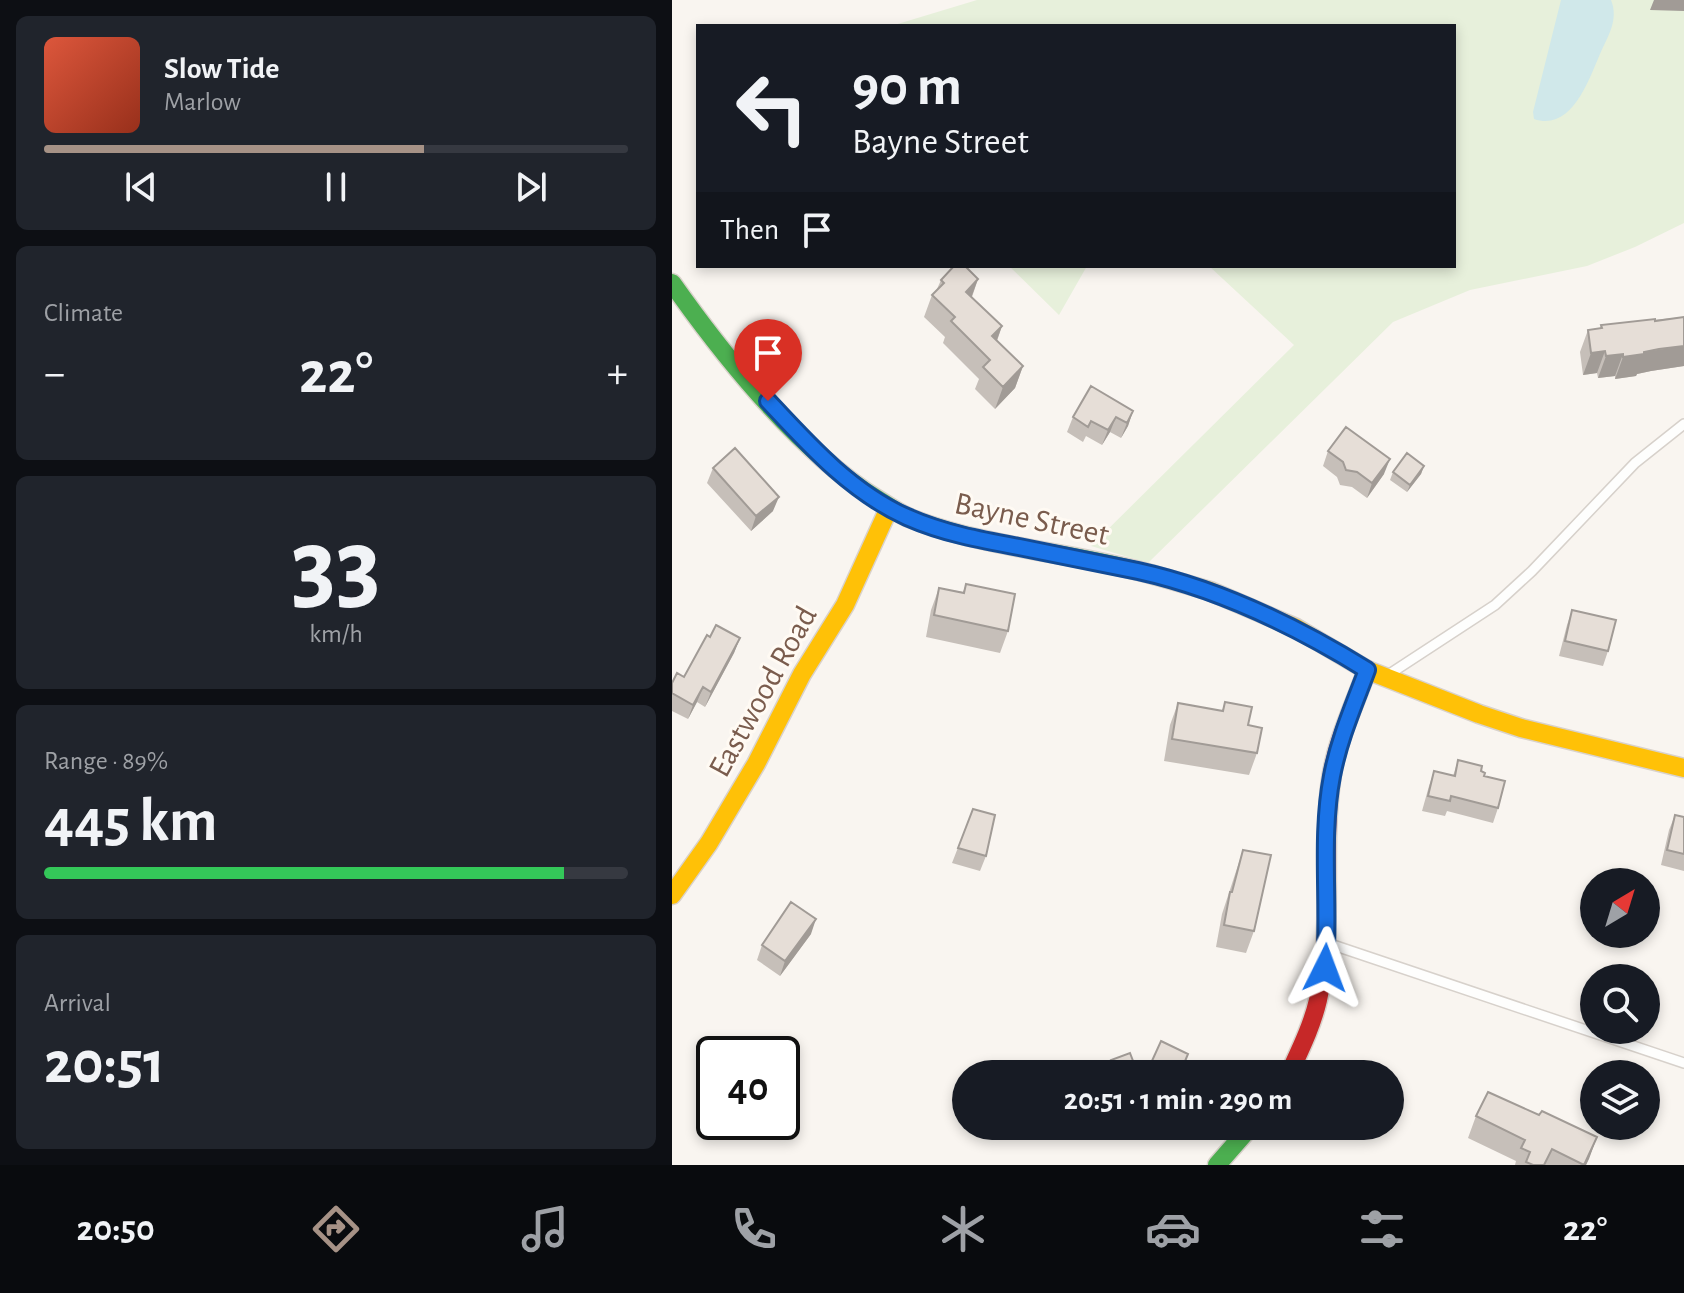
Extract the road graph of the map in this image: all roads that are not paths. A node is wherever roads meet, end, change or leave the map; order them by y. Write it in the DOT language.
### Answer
graph roads {
  1 [pos="672,283"];
  2 [pos="1684,424"];
  3 [pos="889,508"];
  4 [pos="1367,670"];
  5 [pos="1386,677"];
  6 [pos="1684,768"];
  7 [pos="672,895"];
  8 [pos="1327,943"];
  9 [pos="1296,1060"];
  10 [pos="1684,1063"];
  11 [pos="1239,1140"];
  12 [pos="1217,1165"];
  1 -- 3 [label="street, Bayne Street"];
  2 -- 5 [label="lane"];
  3 -- 4 [label="street, Bayne Street"];
  3 -- 7 [label="street, Eastwood Road"];
  4 -- 5 [label="street, Bayne Street"];
  4 -- 8 [label="street"];
  5 -- 6 [label="street, Bayne Street"];
  8 -- 9 [label="street"];
  8 -- 10 [label="lane"];
  11 -- 12 [label="street"];
}
